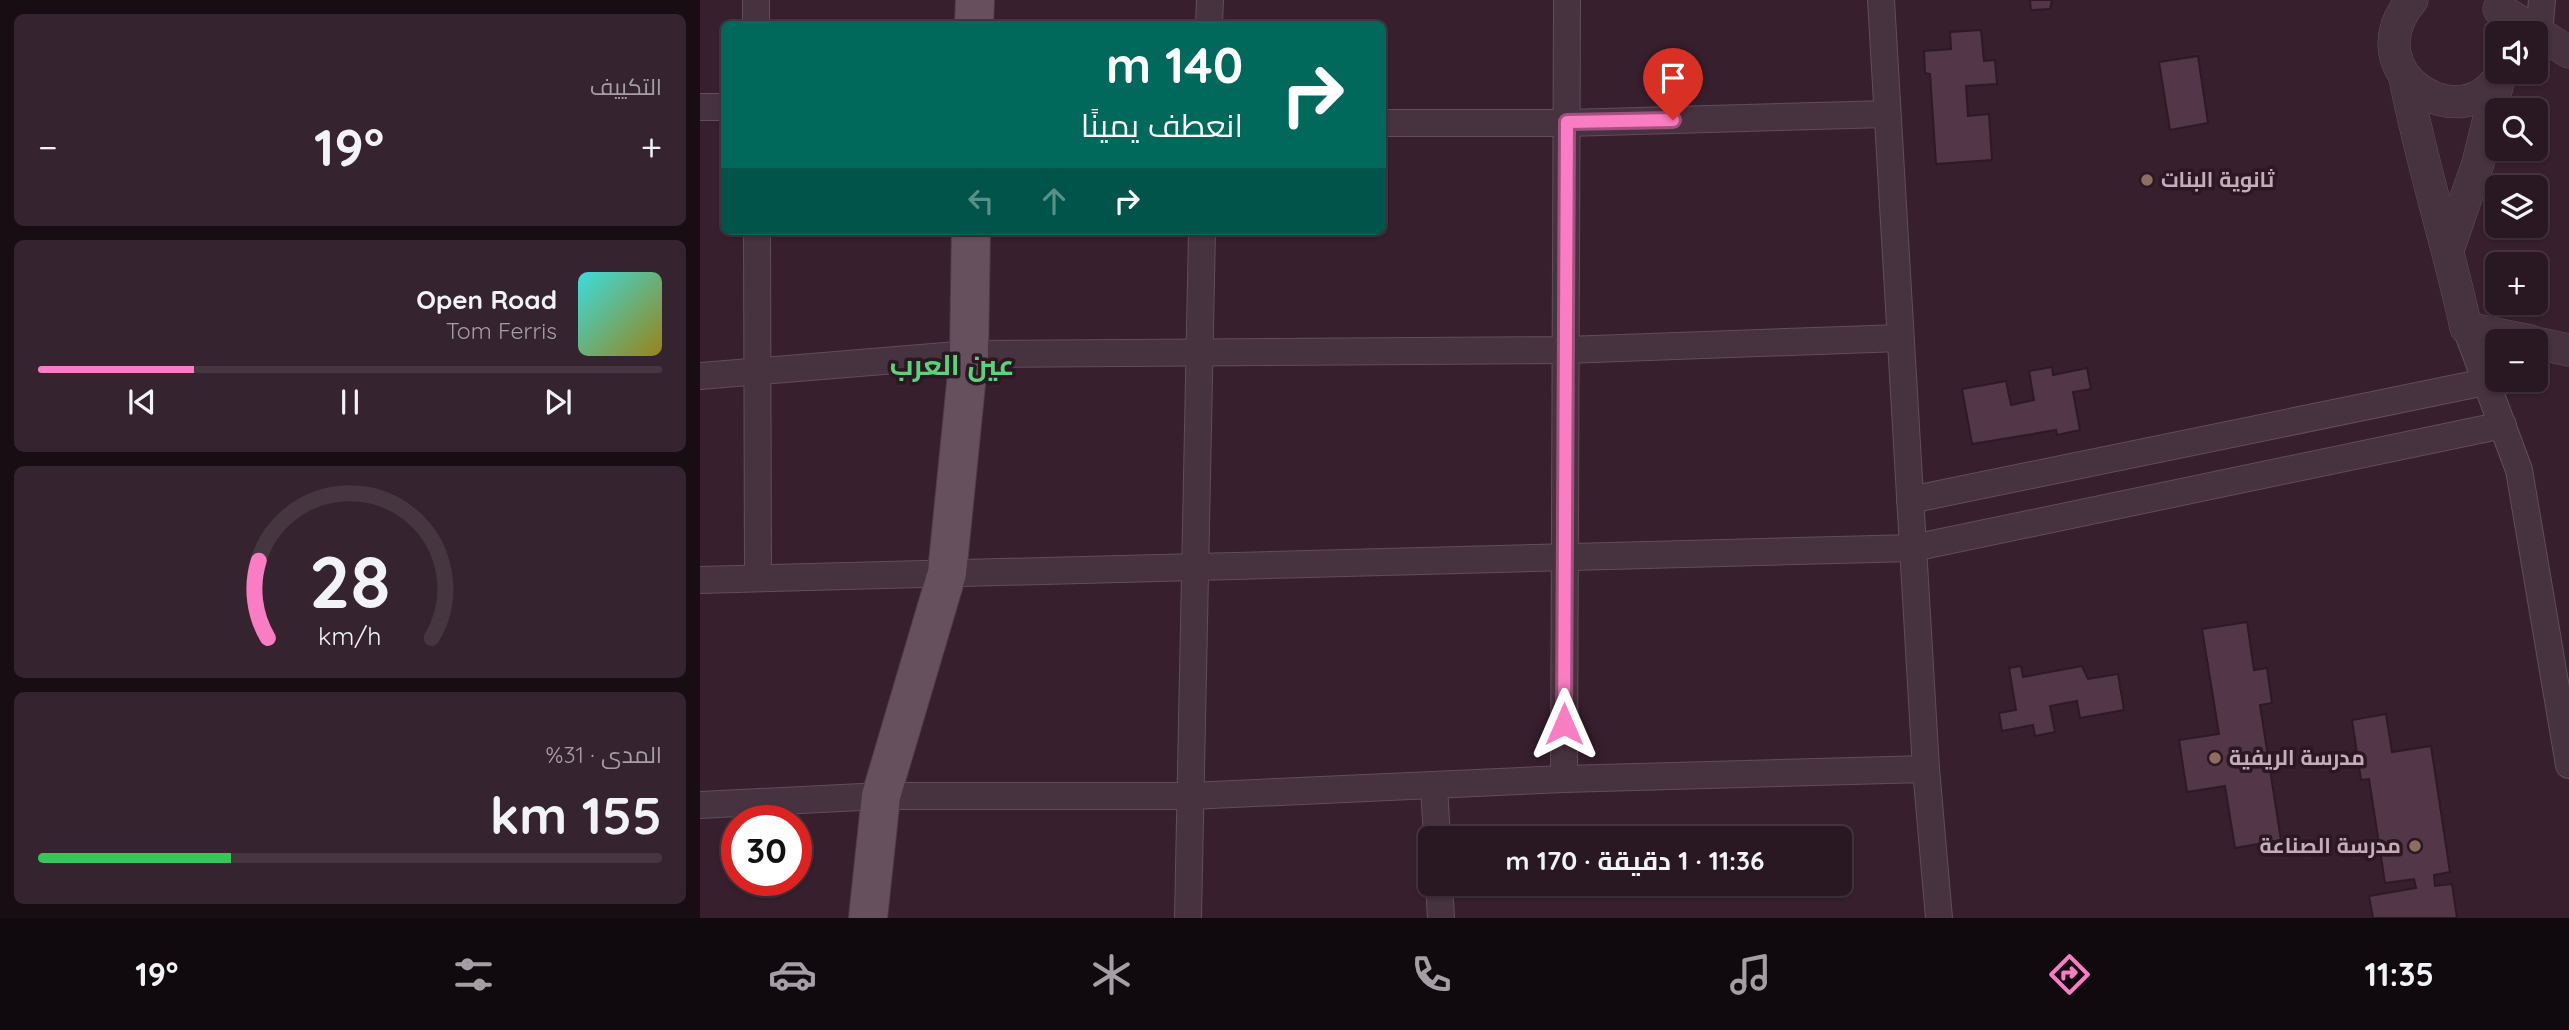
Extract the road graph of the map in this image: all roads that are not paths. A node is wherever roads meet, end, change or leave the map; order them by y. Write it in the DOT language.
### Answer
graph roads {
  1 [pos="756,0"];
  2 [pos="975,0"];
  3 [pos="1210,0"];
  4 [pos="1567,0"];
  5 [pos="1881,0"];
  6 [pos="2413,0"];
  7 [pos="2542,0"];
  8 [pos="756,21"];
  9 [pos="974,21"];
  10 [pos="1209,21"];
  11 [pos="2540,21"];
  12 [pos="2548,39"];
  13 [pos="2569,52"];
  14 [pos="2405,78"];
  15 [pos="2492,84"];
  16 [pos="2498,84"];
  17 [pos="700,107"];
  18 [pos="721,107"];
  19 [pos="1886,114"];
  20 [pos="1567,122"];
  21 [pos="1386,123"];
  22 [pos="757,235"];
  23 [pos="971,235"];
  24 [pos="1202,235"];
  25 [pos="2449,247"];
  26 [pos="2466,328"];
  27 [pos="2485,332"];
  28 [pos="1900,338"];
  29 [pos="2548,345"];
  30 [pos="1566,350"];
  31 [pos="2569,350"];
  32 [pos="1199,352"];
  33 [pos="969,354"];
  34 [pos="757,372"];
  35 [pos="700,376"];
  36 [pos="2485,382"];
  37 [pos="2489,392"];
  38 [pos="2503,425"];
  39 [pos="1910,500"];
  40 [pos="1913,548"];
  41 [pos="1565,558"];
  42 [pos="1193,567"];
  43 [pos="947,573"];
  44 [pos="758,578"];
  45 [pos="700,580"];
  46 [pos="2569,765"];
  47 [pos="1926,769"];
  48 [pos="1564,779"];
  49 [pos="1434,787"];
  50 [pos="881,796"];
  51 [pos="1191,796"];
  52 [pos="702,806"];
  53 [pos="1436,826"];
  54 [pos="1440,896"];
  55 [pos="868,918"];
  56 [pos="1188,918"];
  57 [pos="1441,918"];
  58 [pos="1938,918"];
  1 -- 8 [label="street"];
  2 -- 9 [label="main road"];
  3 -- 10 [label="street"];
  4 -- 20 [label="street"];
  5 -- 19 [label="street"];
  6 -- 14 [label="street"];
  7 -- 11 [label="street"];
  12 -- 13 [label="street"];
  14 -- 15 [label="street"];
  14 -- 25 [label="street"];
  16 -- 25 [label="street"];
  17 -- 18 [label="street"];
  19 -- 20 [label="street"];
  19 -- 28 [label="street"];
  20 -- 21 [label="street"];
  20 -- 30 [label="street"];
  22 -- 34 [label="street"];
  23 -- 33 [label="main road"];
  24 -- 32 [label="street"];
  25 -- 26 [label="street"];
  26 -- 27 [label="street"];
  26 -- 36 [label="street"];
  28 -- 30 [label="street"];
  28 -- 39 [label="street"];
  29 -- 31 [label="street"];
  30 -- 32 [label="street"];
  30 -- 41 [label="street"];
  32 -- 33 [label="street"];
  32 -- 42 [label="street"];
  33 -- 34 [label="street"];
  33 -- 43 [label="main road"];
  34 -- 35 [label="street"];
  34 -- 44 [label="street"];
  36 -- 39 [label="street"];
  37 -- 38 [label="street"];
  38 -- 40 [label="street"];
  38 -- 46 [label="street"];
  39 -- 40 [label="street"];
  40 -- 41 [label="street"];
  40 -- 47 [label="street"];
  41 -- 42 [label="street"];
  41 -- 48 [label="street"];
  42 -- 43 [label="street"];
  42 -- 51 [label="street"];
  43 -- 44 [label="street"];
  43 -- 50 [label="main road"];
  44 -- 45 [label="street"];
  47 -- 48 [label="street"];
  47 -- 58 [label="street"];
  48 -- 49 [label="street"];
  49 -- 51 [label="street"];
  49 -- 53 [label="street"];
  50 -- 51 [label="street"];
  50 -- 52 [label="street"];
  50 -- 55 [label="main road"];
  51 -- 56 [label="street"];
  54 -- 57 [label="street"];
}
